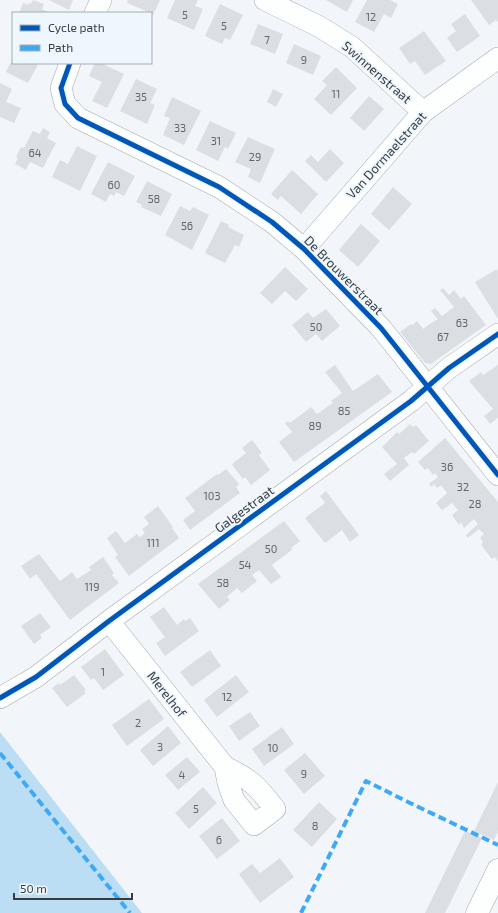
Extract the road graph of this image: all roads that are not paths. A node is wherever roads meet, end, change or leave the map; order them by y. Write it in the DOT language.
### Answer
graph roads {
  1 [pos="101,0"];
  2 [pos="265,0"];
  3 [pos="95,12"];
  4 [pos="498,58"];
  5 [pos="70,64"];
  6 [pos="423,112"];
  7 [pos="304,249"];
  8 [pos="498,334"];
  9 [pos="427,387"];
  10 [pos="498,475"];
  11 [pos="109,621"];
  12 [pos="0,698"];
  13 [pos="225,767"];
  14 [pos="498,870"];
  15 [pos="477,913"];
  1 -- 3 [label="street"];
  2 -- 6 [label="street, Swinnenstraat"];
  4 -- 6 [label="street, Van Dormaelstraat"];
  5 -- 7 [label="street, De Brouwerstraat"];
  6 -- 7 [label="street, Van Dormaelstraat"];
  7 -- 9 [label="street, De Brouwerstraat"];
  8 -- 9 [label="street, Galgestraat"];
  9 -- 10 [label="street, De Brouwerstraat"];
  9 -- 11 [label="street, Galgestraat"];
  11 -- 12 [label="street, Galgestraat"];
  11 -- 13 [label="street, Merelhof"];
  14 -- 15 [label="main road"];
}
